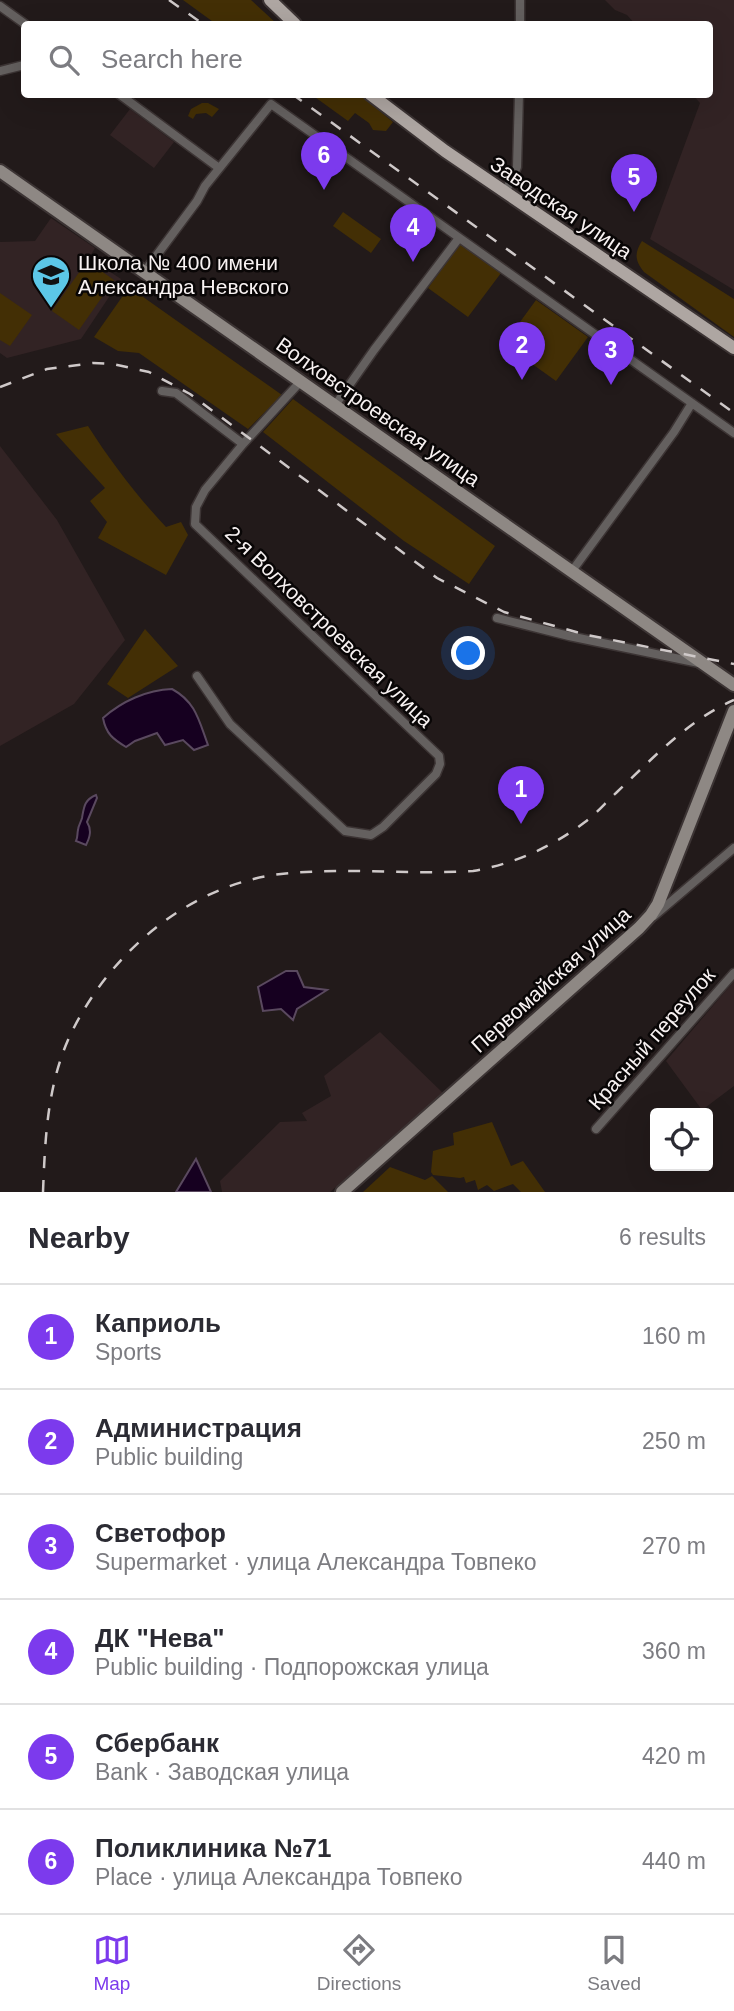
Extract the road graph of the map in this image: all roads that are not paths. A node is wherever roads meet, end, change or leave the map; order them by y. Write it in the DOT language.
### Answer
graph roads {
  1 [pos="270,0"];
  2 [pos="520,0"];
  3 [pos="0,6"];
  4 [pos="21,21"];
  5 [pos="292,21"];
  6 [pos="520,21"];
  7 [pos="21,66"];
  8 [pos="0,71"];
  9 [pos="124,98"];
  10 [pos="375,98"];
  11 [pos="519,98"];
  12 [pos="219,168"];
  13 [pos="0,171"];
  14 [pos="505,193"];
  15 [pos="459,238"];
  16 [pos="145,271"];
  17 [pos="734,348"];
  18 [pos="300,381"];
  19 [pos="162,391"];
  20 [pos="692,403"];
  21 [pos="335,404"];
  22 [pos="734,433"];
  23 [pos="243,444"];
  24 [pos="572,571"];
  25 [pos="497,618"];
  26 [pos="705,664"];
  27 [pos="197,676"];
  28 [pos="734,685"];
  29 [pos="734,711"];
  30 [pos="734,848"];
  31 [pos="639,928"];
  32 [pos="734,973"];
  33 [pos="596,1129"];
  34 [pos="342,1192"];
  1 -- 5 [label="main road"];
  2 -- 6 [label="street"];
  3 -- 4 [label="street"];
  7 -- 8 [label="street"];
  9 -- 12 [label="street"];
  10 -- 14 [label="main road, Заводская улица"];
  11 -- 14 [label="street"];
  12 -- 15 [label="street"];
  12 -- 16 [label="street"];
  13 -- 16 [label="street, Волховстроевская улица"];
  14 -- 17 [label="main road, Заводская улица"];
  15 -- 20 [label="street"];
  15 -- 21 [label="street"];
  16 -- 18 [label="street, Волховстроевская улица"];
  18 -- 21 [label="street, Волховстроевская улица"];
  18 -- 23 [label="street"];
  19 -- 23 [label="street"];
  20 -- 22 [label="street"];
  20 -- 24 [label="street"];
  21 -- 24 [label="street, Волховстроевская улица"];
  23 -- 27 [label="street, 2-я Волховстроевская улица"];
  24 -- 26 [label="street, Волховстроевская улица"];
  25 -- 26 [label="street"];
  26 -- 28 [label="street, Волховстроевская улица"];
  29 -- 31 [label="street, Первомайская улица"];
  30 -- 31 [label="street"];
  31 -- 34 [label="street, Первомайская улица"];
  32 -- 33 [label="street, Красный переулок"];
}
